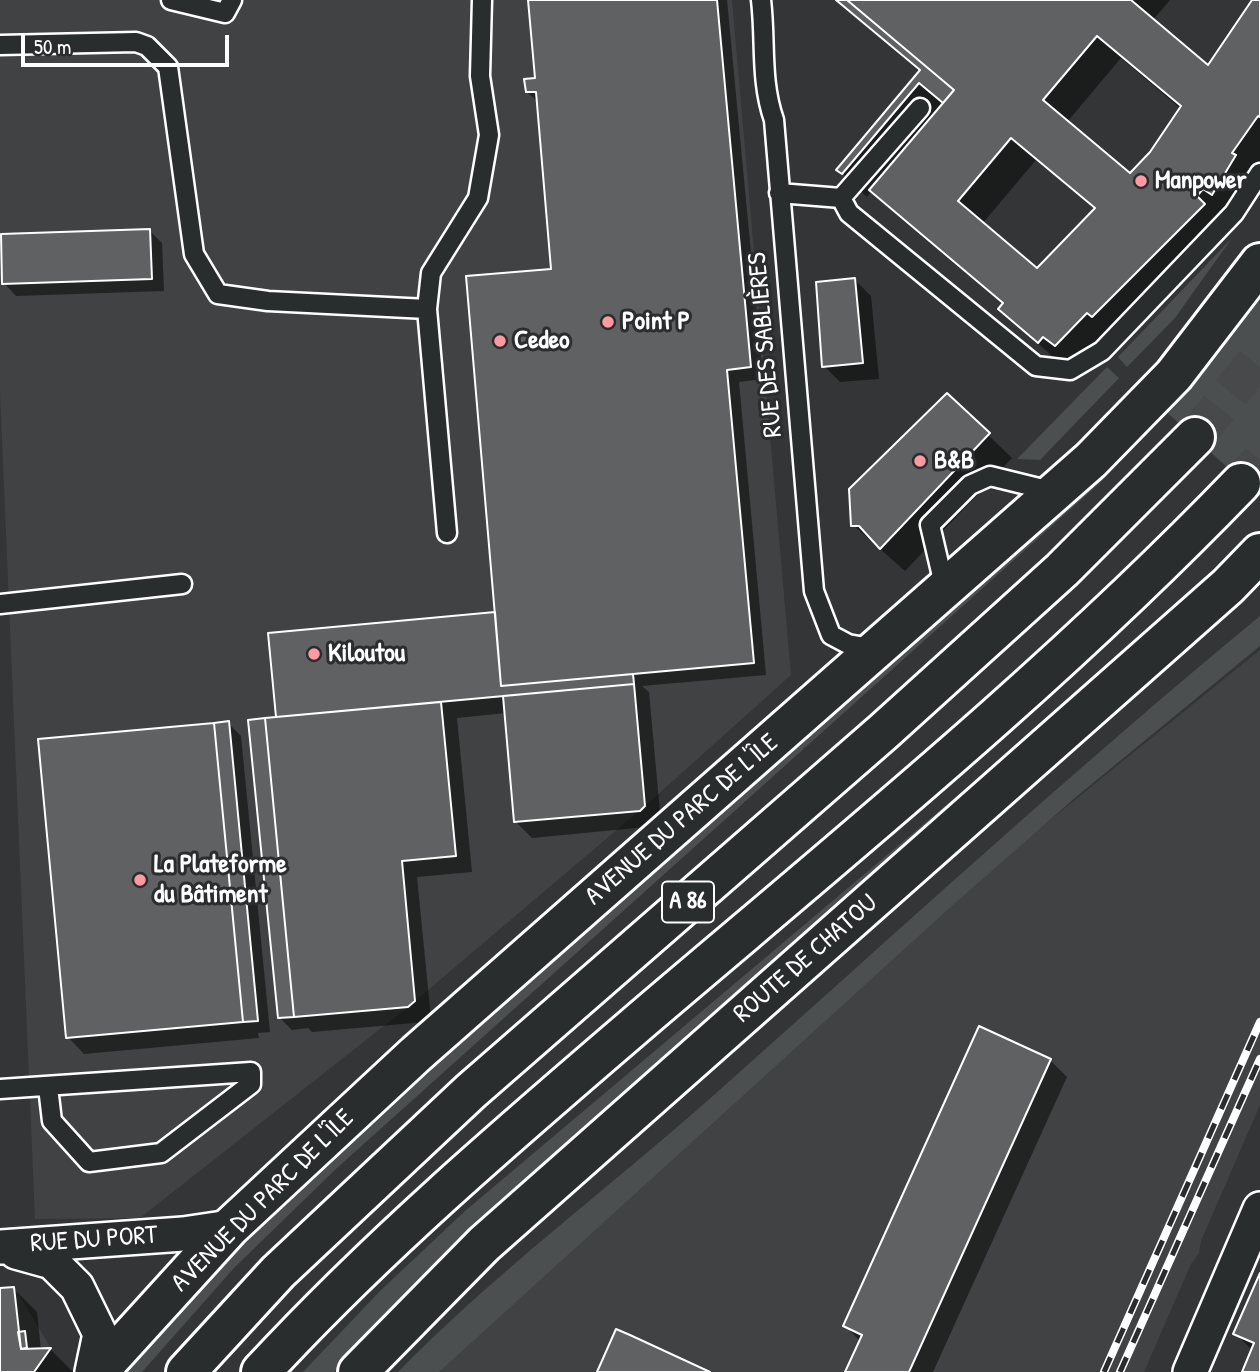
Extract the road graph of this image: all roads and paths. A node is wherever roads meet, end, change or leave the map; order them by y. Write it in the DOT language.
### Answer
graph roads {
  1 [pos="171,0"];
  2 [pos="232,0"];
  3 [pos="482,0"];
  4 [pos="761,0"];
  5 [pos="0,45"];
  6 [pos="920,108"];
  7 [pos="1260,173"];
  8 [pos="779,193"];
  9 [pos="841,198"];
  10 [pos="1260,263"];
  11 [pos="427,309"];
  12 [pos="1195,437"];
  13 [pos="1241,483"];
  14 [pos="1055,492"];
  15 [pos="447,533"];
  16 [pos="1260,553"];
  17 [pos="182,584"];
  18 [pos="944,589"];
  19 [pos="0,604"];
  20 [pos="877,649"];
  21 [pos="48,1087"];
  22 [pos="0,1089"];
  23 [pos="1260,1209"];
  24 [pos="230,1227"];
  25 [pos="0,1247"];
  26 [pos="92,1372"];
  27 [pos="98,1372"];
  28 [pos="186,1372"];
  29 [pos="261,1372"];
  30 [pos="358,1372"];
  31 [pos="1190,1372"];
  1 -- 2 [label="lane"];
  3 -- 11 [label="lane"];
  4 -- 8 [label="lane, RUE DES SABLIÈRES"];
  5 -- 11 [label="lane"];
  6 -- 9 [label="lane"];
  7 -- 9 [label="lane"];
  8 -- 9 [label="lane"];
  8 -- 20 [label="lane, RUE DES SABLIÈRES"];
  10 -- 14 [label="main road, AVENUE DU PARC DE L'ÎLE"];
  11 -- 15 [label="lane"];
  12 -- 28 [label="main road, A 86"];
  13 -- 29 [label="main road, A 86"];
  14 -- 18 [label="main road, AVENUE DU PARC DE L'ÎLE"];
  14 -- 18 [label="lane"];
  16 -- 30 [label="main road, ROUTE DE CHATOU"];
  17 -- 19 [label="lane"];
  18 -- 20 [label="main road, AVENUE DU PARC DE L'ÎLE"];
  20 -- 24 [label="main road, AVENUE DU PARC DE L'ÎLE"];
  21 -- 21 [label="lane"];
  21 -- 22 [label="lane"];
  23 -- 31 [label="street"];
  24 -- 25 [label="street, RUE DU PORT"];
  24 -- 27 [label="main road, AVENUE DU PARC DE L'ÎLE"];
  25 -- 26 [label="street, RUE DU PORT"];
}
